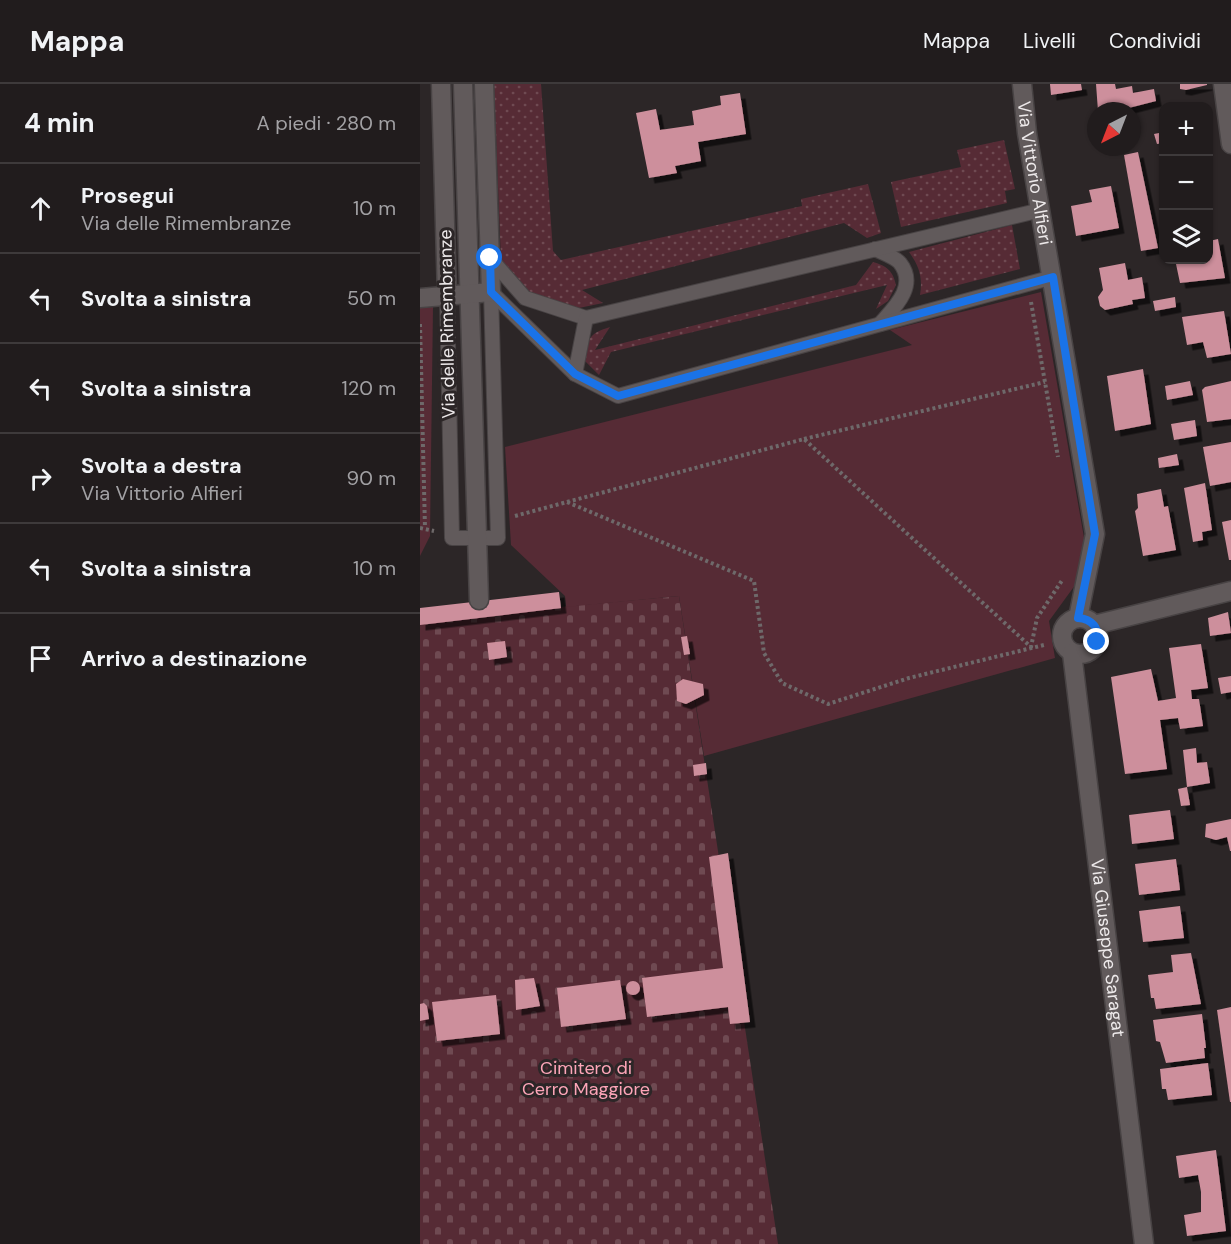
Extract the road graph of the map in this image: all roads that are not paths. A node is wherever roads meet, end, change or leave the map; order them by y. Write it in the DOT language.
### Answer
graph roads {
  1 [pos="441,84"];
  2 [pos="463,84"];
  3 [pos="484,84"];
  4 [pos="1022,84"];
  5 [pos="1223,84"];
  6 [pos="1228,109"];
  7 [pos="1231,144"];
  8 [pos="1041,210"];
  9 [pos="875,249"];
  10 [pos="490,258"];
  11 [pos="1053,277"];
  12 [pos="491,292"];
  13 [pos="469,294"];
  14 [pos="447,295"];
  15 [pos="420,297"];
  16 [pos="586,318"];
  17 [pos="880,324"];
  18 [pos="575,374"];
  19 [pos="477,538"];
  20 [pos="1231,591"];
  21 [pos="479,600"];
  22 [pos="1086,621"];
  23 [pos="1072,652"];
  24 [pos="1144,1244"];
  1 -- 14 [label="street, Via delle Rimembranze"];
  2 -- 13 [label="street, Via delle Rimembranze"];
  3 -- 10 [label="street"];
  4 -- 8 [label="street, Via Vittorio Alfieri"];
  5 -- 6 [label="street"];
  6 -- 7 [label="street"];
  8 -- 9 [label="lane"];
  8 -- 11 [label="street, Via Vittorio Alfieri"];
  9 -- 16 [label="lane"];
  9 -- 17 [label="lane"];
  10 -- 12 [label="street"];
  10 -- 16 [label="lane"];
  11 -- 17 [label="lane"];
  11 -- 22 [label="street, Via Vittorio Alfieri"];
  12 -- 13 [label="street"];
  12 -- 18 [label="lane"];
  12 -- 19 [label="lane"];
  13 -- 14 [label="street"];
  13 -- 19 [label="street, Via delle Rimembranze"];
  14 -- 15 [label="street"];
  14 -- 19 [label="lane, Via delle Rimembranze"];
  16 -- 18 [label="lane"];
  17 -- 18 [label="lane"];
  19 -- 21 [label="street, Via delle Rimembranze"];
  20 -- 22 [label="street"];
  22 -- 23 [label="street"];
  22 -- 23 [label="street"];
  23 -- 24 [label="street, Via Giuseppe Saragat"];
}
